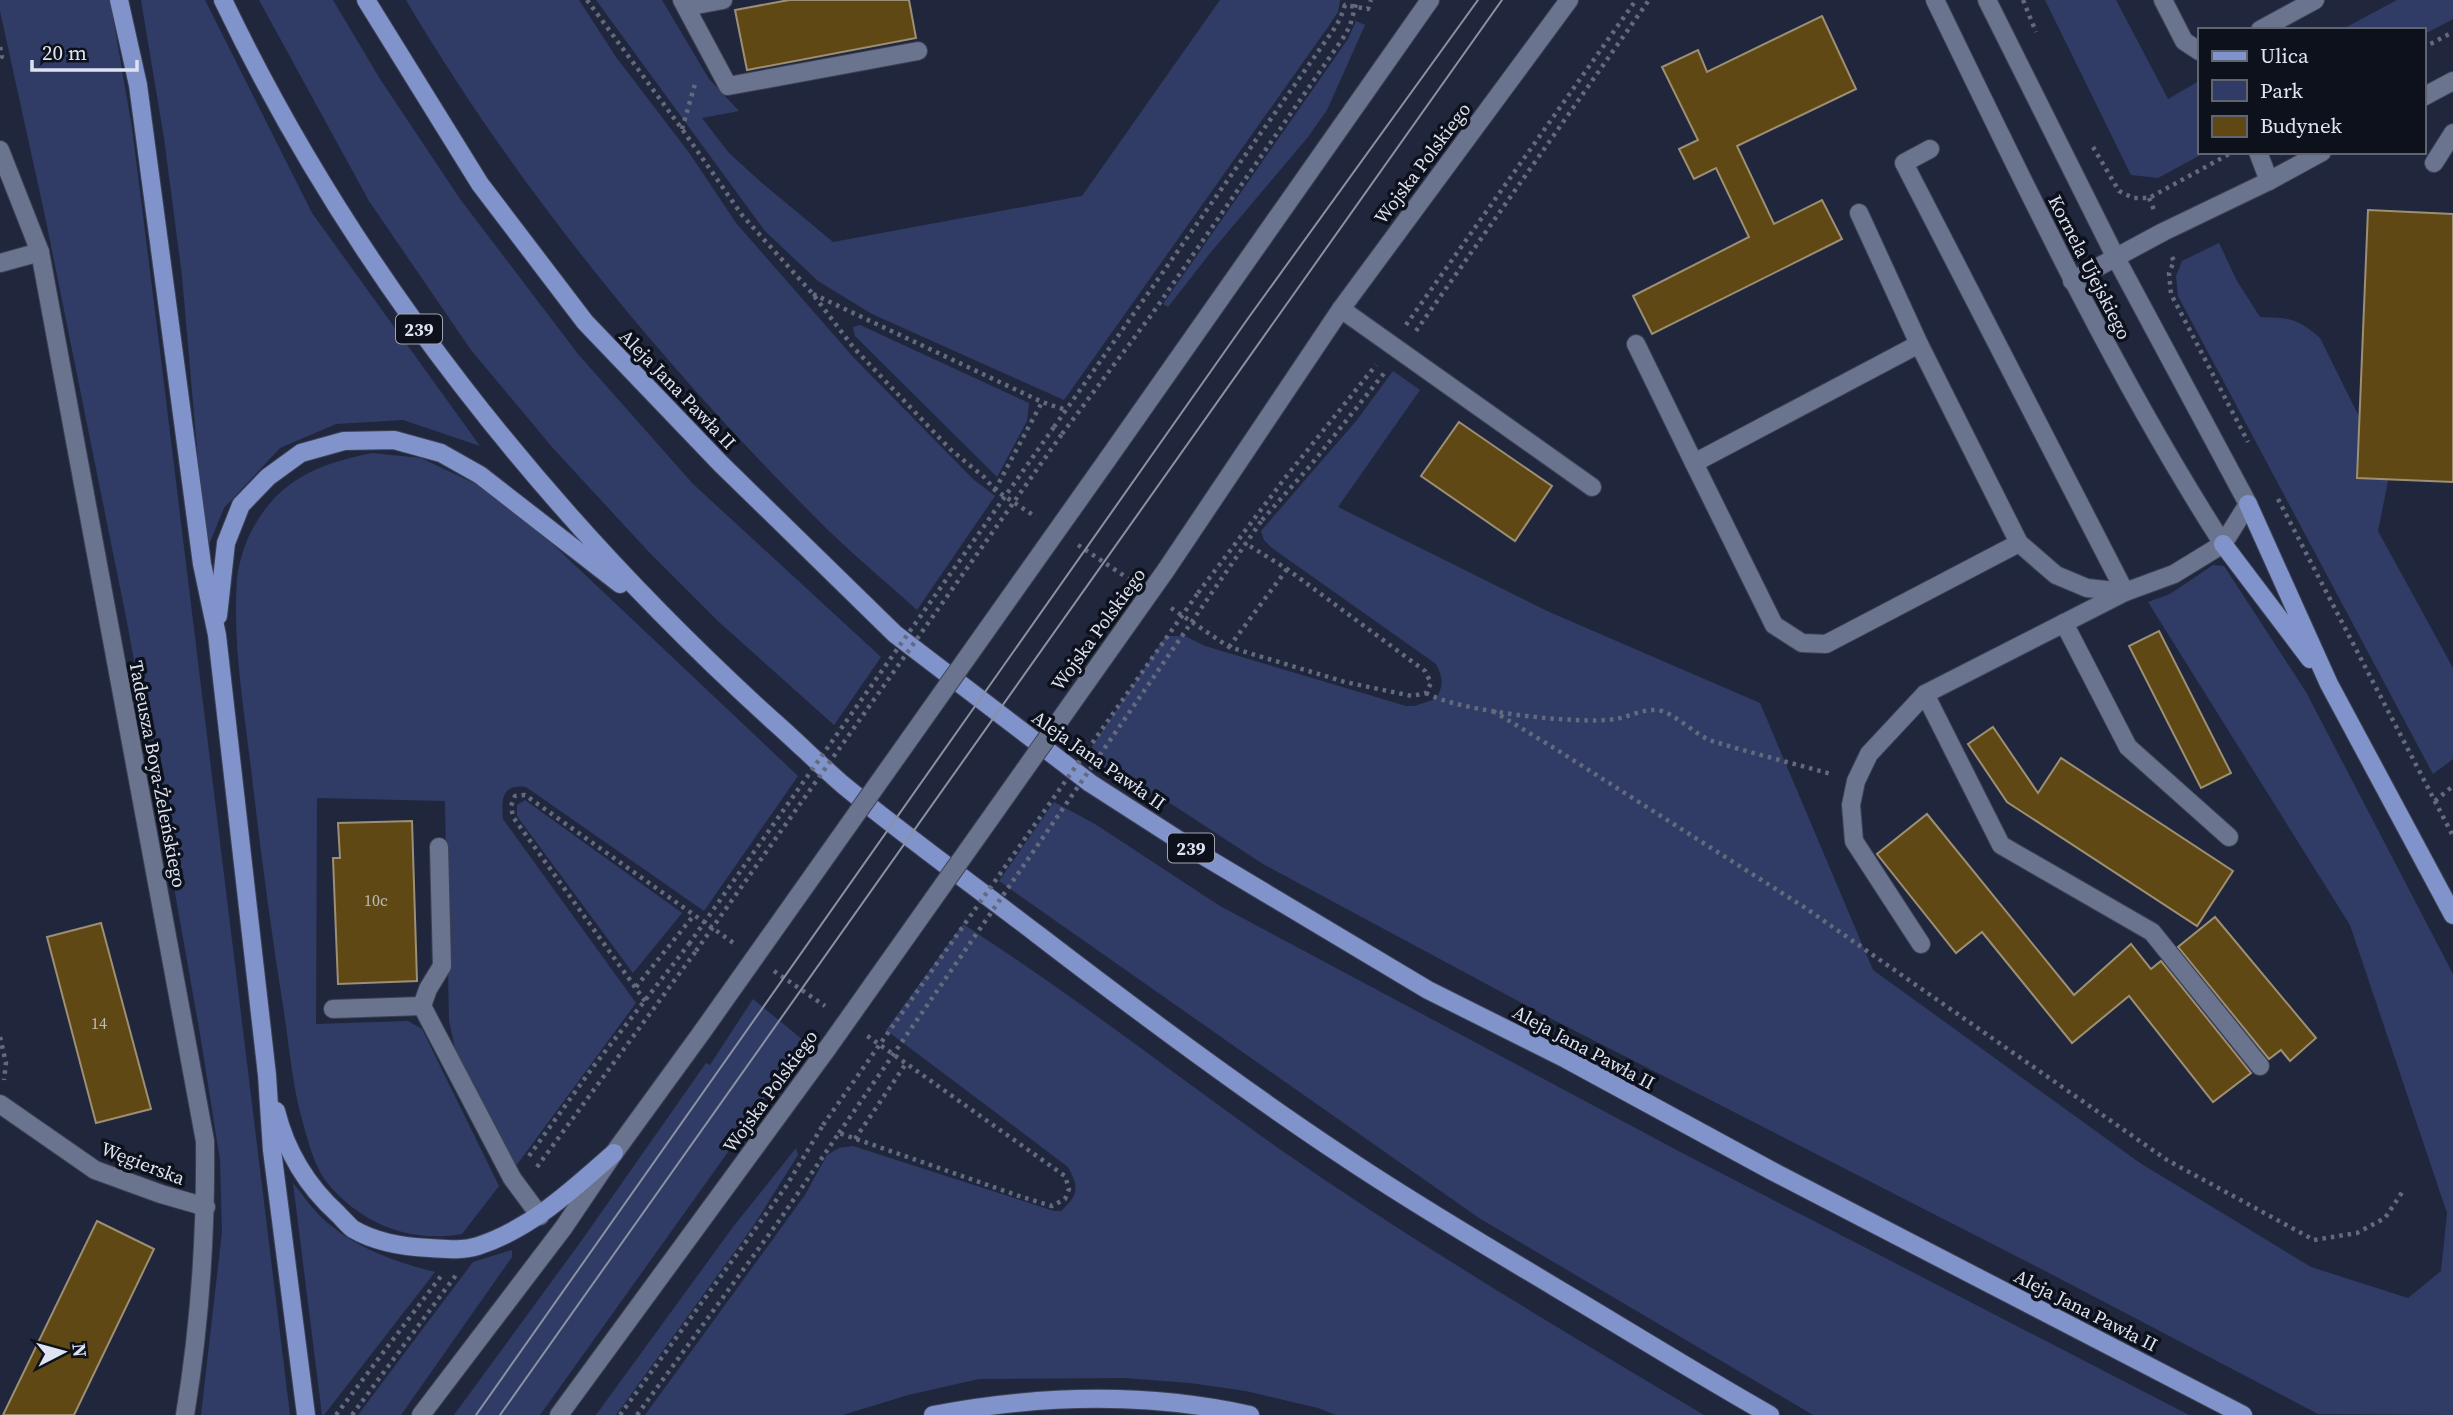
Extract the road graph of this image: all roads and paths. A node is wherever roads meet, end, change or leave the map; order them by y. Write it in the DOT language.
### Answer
graph roads {
  1 [pos="119,0"];
  2 [pos="223,0"];
  3 [pos="366,0"];
  4 [pos="587,0"];
  5 [pos="723,0"];
  6 [pos="1357,0"];
  7 [pos="1371,0"];
  8 [pos="1430,0"];
  9 [pos="1569,0"];
  10 [pos="1636,0"];
  11 [pos="1649,0"];
  12 [pos="1935,0"];
  13 [pos="1987,0"];
  14 [pos="2023,0"];
  15 [pos="2163,0"];
  16 [pos="2315,0"];
  17 [pos="684,4"];
  18 [pos="1355,7"];
  19 [pos="2264,28"];
  20 [pos="2453,32"];
  21 [pos="2040,41"];
  22 [pos="706,46"];
  23 [pos="0,47"];
  24 [pos="2425,47"];
  25 [pos="2198,50"];
  26 [pos="918,51"];
  27 [pos="0,60"];
  28 [pos="2453,81"];
  29 [pos="2425,96"];
  30 [pos="682,129"];
  31 [pos="2453,134"];
  32 [pos="2087,135"];
  33 [pos="0,149"];
  34 [pos="1930,149"];
  35 [pos="2228,154"];
  36 [pos="2259,154"];
  37 [pos="2318,154"];
  38 [pos="2434,163"];
  39 [pos="2270,181"];
  40 [pos="2149,198"];
  41 [pos="1859,213"];
  42 [pos="2163,232"];
  43 [pos="40,252"];
  44 [pos="2116,258"];
  45 [pos="0,263"];
  46 [pos="2072,281"];
  47 [pos="812,293"];
  48 [pos="1340,309"];
  49 [pos="1636,344"];
  50 [pos="1919,344"];
  51 [pos="1395,349"];
  52 [pos="1042,402"];
  53 [pos="1066,410"];
  54 [pos="2252,450"];
  55 [pos="1694,463"];
  56 [pos="1592,487"];
  57 [pos="995,490"];
  58 [pos="2277,497"];
  59 [pos="2248,504"];
  60 [pos="1039,520"];
  61 [pos="1073,542"];
  62 [pos="1245,543"];
  63 [pos="2019,543"];
  64 [pos="2223,544"];
  65 [pos="1287,569"];
  66 [pos="1140,587"];
  67 [pos="2125,592"];
  68 [pos="1162,602"];
  69 [pos="667,621"];
  70 [pos="2064,623"];
  71 [pos="217,635"];
  72 [pos="1230,647"];
  73 [pos="2329,684"];
  74 [pos="1426,693"];
  75 [pos="1925,694"];
  76 [pos="1493,711"];
  77 [pos="1856,781"];
  78 [pos="2453,786"];
  79 [pos="2435,801"];
  80 [pos="2453,836"];
  81 [pos="2229,837"];
  82 [pos="439,847"];
  83 [pos="694,915"];
  84 [pos="2453,915"];
  85 [pos="1921,944"];
  86 [pos="738,945"];
  87 [pos="696,951"];
  88 [pos="770,968"];
  89 [pos="636,987"];
  90 [pos="645,1001"];
  91 [pos="422,1006"];
  92 [pos="333,1009"];
  93 [pos="836,1014"];
  94 [pos="858,1029"];
  95 [pos="0,1037"];
  96 [pos="906,1062"];
  97 [pos="2260,1066"];
  98 [pos="267,1075"];
  99 [pos="4,1081"];
  100 [pos="0,1104"];
  101 [pos="839,1133"];
  102 [pos="855,1139"];
  103 [pos="614,1153"];
  104 [pos="512,1178"];
  105 [pos="2403,1191"];
  106 [pos="206,1207"];
  107 [pos="540,1216"];
  108 [pos="461,1250"];
  109 [pos="186,1415"];
  110 [pos="306,1415"];
  111 [pos="336,1415"];
  112 [pos="421,1415"];
  113 [pos="559,1415"];
  114 [pos="620,1415"];
  115 [pos="637,1415"];
  116 [pos="933,1415"];
  117 [pos="1250,1415"];
  118 [pos="1770,1415"];
  119 [pos="2243,1415"];
  1 -- 71 [label="main road"];
  2 -- 69 [label="main road, 239"];
  3 -- 119 [label="main road, Aleja Jana Pawła II / 239"];
  4 -- 30 [label="path"];
  5 -- 17 [label="street"];
  6 -- 18 [label="path"];
  7 -- 18 [label="path"];
  8 -- 103 [label="street, bridge"];
  9 -- 48 [label="street, Wojska Polskiego"];
  10 -- 51 [label="path"];
  11 -- 51 [label="path"];
  12 -- 46 [label="street, Kornela Ujejskiego"];
  13 -- 44 [label="street, Kornela Ujejskiego"];
  14 -- 21 [label="path"];
  15 -- 25 [label="street"];
  16 -- 19 [label="street"];
  17 -- 22 [label="street"];
  18 -- 53 [label="path"];
  18 -- 87 [label="path, bridge"];
  20 -- 24 [label="path"];
  22 -- 26 [label="street"];
  22 -- 30 [label="path"];
  23 -- 27 [label="path"];
  28 -- 29 [label="street"];
  30 -- 47 [label="path"];
  31 -- 38 [label="street"];
  32 -- 40 [label="path"];
  33 -- 43 [label="street, Tadeusza Boya-Żeleńskiego"];
  34 -- 67 [label="street"];
  35 -- 40 [label="path"];
  36 -- 39 [label="street"];
  37 -- 39 [label="street"];
  39 -- 42 [label="street"];
  40 -- 42 [label="path"];
  41 -- 50 [label="street"];
  42 -- 44 [label="street"];
  42 -- 54 [label="path"];
  43 -- 45 [label="street"];
  43 -- 106 [label="street, Tadeusza Boya-Żeleńskiego"];
  44 -- 46 [label="street"];
  44 -- 59 [label="street, Kornela Ujejskiego"];
  46 -- 64 [label="street, Kornela Ujejskiego"];
  47 -- 52 [label="path"];
  47 -- 57 [label="path"];
  48 -- 51 [label="street"];
  48 -- 113 [label="street, Wojska Polskiego, bridge"];
  49 -- 55 [label="street"];
  50 -- 55 [label="street"];
  50 -- 63 [label="street"];
  51 -- 56 [label="street"];
  51 -- 62 [label="path, bridge"];
  51 -- 114 [label="path, bridge"];
  52 -- 53 [label="path"];
  52 -- 57 [label="path"];
  53 -- 90 [label="path, bridge"];
  55 -- 63 [label="street"];
  57 -- 60 [label="path"];
  58 -- 79 [label="path"];
  59 -- 64 [label="street"];
  59 -- 73 [label="main road"];
  61 -- 66 [label="path"];
  62 -- 65 [label="path"];
  62 -- 101 [label="path, bridge"];
  63 -- 67 [label="street"];
  64 -- 67 [label="street"];
  64 -- 73 [label="main road"];
  65 -- 72 [label="path"];
  65 -- 74 [label="path"];
  67 -- 70 [label="street"];
  68 -- 72 [label="path"];
  69 -- 71 [label="main road"];
  69 -- 118 [label="main road, 239"];
  70 -- 75 [label="street"];
  70 -- 81 [label="street"];
  71 -- 98 [label="main road"];
  72 -- 74 [label="path"];
  73 -- 84 [label="main road"];
  74 -- 76 [label="path"];
  75 -- 77 [label="street"];
  75 -- 97 [label="street"];
  76 -- 77 [label="path"];
  76 -- 105 [label="path"];
  77 -- 85 [label="street"];
  78 -- 79 [label="path"];
  79 -- 80 [label="path"];
  82 -- 91 [label="street"];
  83 -- 86 [label="path"];
  83 -- 89 [label="path"];
  83 -- 89 [label="path"];
  88 -- 93 [label="path"];
  89 -- 90 [label="path"];
  90 -- 104 [label="path"];
  91 -- 92 [label="street"];
  91 -- 104 [label="street"];
  94 -- 96 [label="path"];
  95 -- 99 [label="path"];
  96 -- 102 [label="path"];
  96 -- 102 [label="path"];
  98 -- 108 [label="main road"];
  98 -- 110 [label="main road"];
  100 -- 106 [label="street, Węgierska"];
  101 -- 102 [label="path"];
  101 -- 115 [label="path"];
  103 -- 107 [label="main road"];
  103 -- 112 [label="street"];
  104 -- 107 [label="street"];
  106 -- 109 [label="street, Tadeusza Boya-Żeleńskiego"];
  107 -- 108 [label="main road"];
  108 -- 111 [label="path"];
  116 -- 117 [label="main road"];
}
